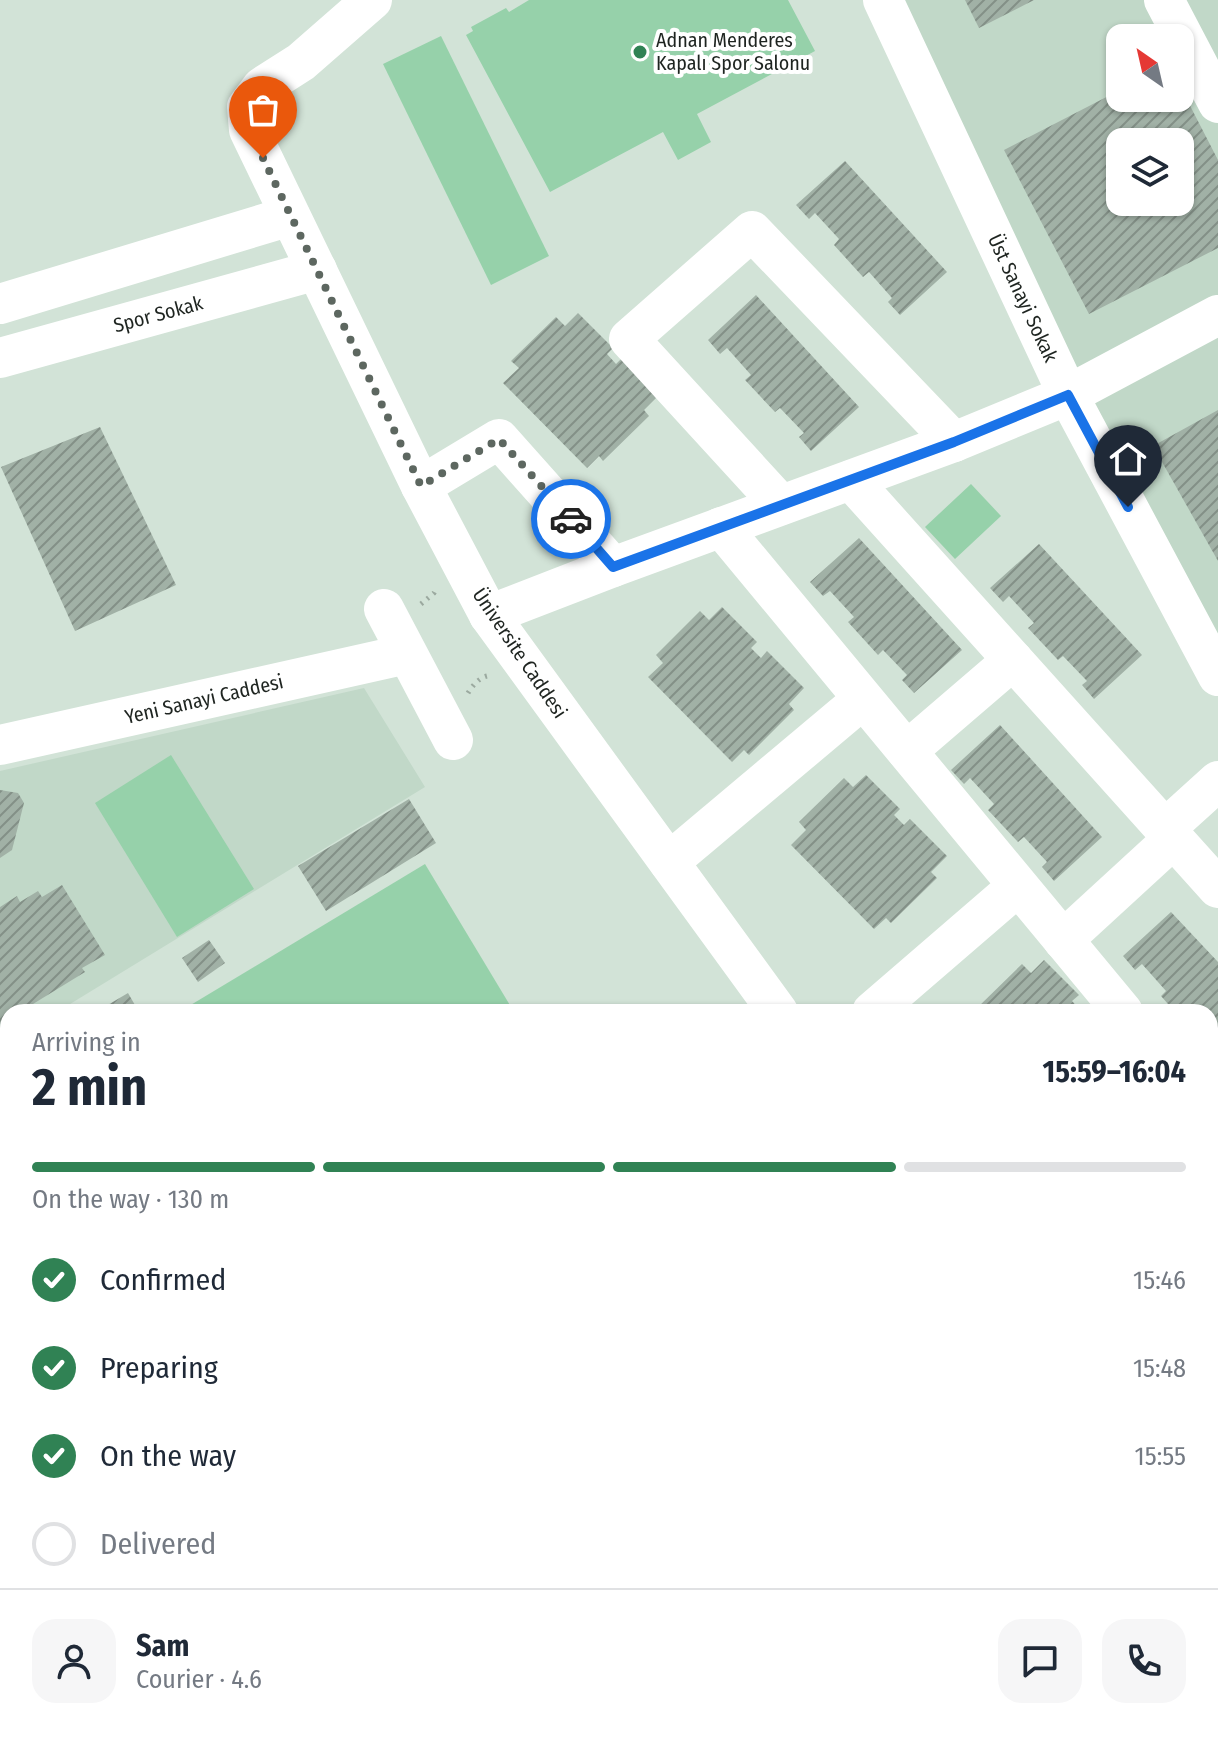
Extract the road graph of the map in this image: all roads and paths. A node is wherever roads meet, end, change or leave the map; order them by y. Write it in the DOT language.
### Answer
graph roads {
  1 [pos="372,0"];
  2 [pos="883,0"];
  3 [pos="1164,0"];
  4 [pos="1218,103"];
  5 [pos="290,216"];
  6 [pos="317,270"];
  7 [pos="0,304"];
  8 [pos="1218,315"];
  9 [pos="0,358"];
  10 [pos="1068,395"];
  11 [pos="954,442"];
  12 [pos="851,480"];
  13 [pos="421,486"];
  14 [pos="781,505"];
  15 [pos="721,527"];
  16 [pos="447,537"];
  17 [pos="613,567"];
  18 [pos="384,609"];
  19 [pos="489,615"];
  20 [pos="407,654"];
  21 [pos="1013,660"];
  22 [pos="1218,676"];
  23 [pos="539,684"];
  24 [pos="863,699"];
  25 [pos="453,740"];
  26 [pos="0,745"];
  27 [pos="907,751"];
  28 [pos="1218,781"];
  29 [pos="1169,834"];
  30 [pos="669,862"];
  31 [pos="1018,886"];
  32 [pos="1218,888"];
  33 [pos="1063,940"];
  34 [pos="772,1004"];
  35 [pos="881,1004"];
  36 [pos="1116,1004"];
  1 -- 5 [label="street, Üniversite Caddesi"];
  2 -- 10 [label="street, Üst Sanayi Sokak"];
  3 -- 4 [label="street"];
  5 -- 6 [label="street, Üniversite Caddesi"];
  5 -- 7 [label="street"];
  6 -- 9 [label="street, Spor Sokak"];
  6 -- 13 [label="street, Üniversite Caddesi"];
  8 -- 10 [label="street"];
  10 -- 11 [label="street"];
  10 -- 22 [label="street, Üst Sanayi Sokak"];
  11 -- 12 [label="street"];
  11 -- 14 [label="street"];
  12 -- 14 [label="street"];
  12 -- 21 [label="street"];
  13 -- 16 [label="street, Üniversite Caddesi"];
  13 -- 17 [label="street"];
  14 -- 15 [label="street"];
  15 -- 17 [label="street"];
  15 -- 24 [label="street"];
  16 -- 18 [label="path"];
  16 -- 19 [label="street, Üniversite Caddesi"];
  17 -- 19 [label="street"];
  18 -- 20 [label="street"];
  19 -- 23 [label="street, Üniversite Caddesi"];
  20 -- 25 [label="street"];
  20 -- 26 [label="street, Yeni Sanayi Caddesi"];
  21 -- 27 [label="street"];
  21 -- 29 [label="street"];
  23 -- 25 [label="path"];
  23 -- 30 [label="street, Üniversite Caddesi"];
  24 -- 27 [label="street"];
  24 -- 30 [label="street"];
  27 -- 31 [label="street"];
  28 -- 29 [label="street"];
  29 -- 32 [label="street"];
  29 -- 33 [label="street"];
  30 -- 34 [label="street, Üniversite Caddesi"];
  31 -- 33 [label="street"];
  31 -- 35 [label="street"];
  33 -- 36 [label="street"];
}
